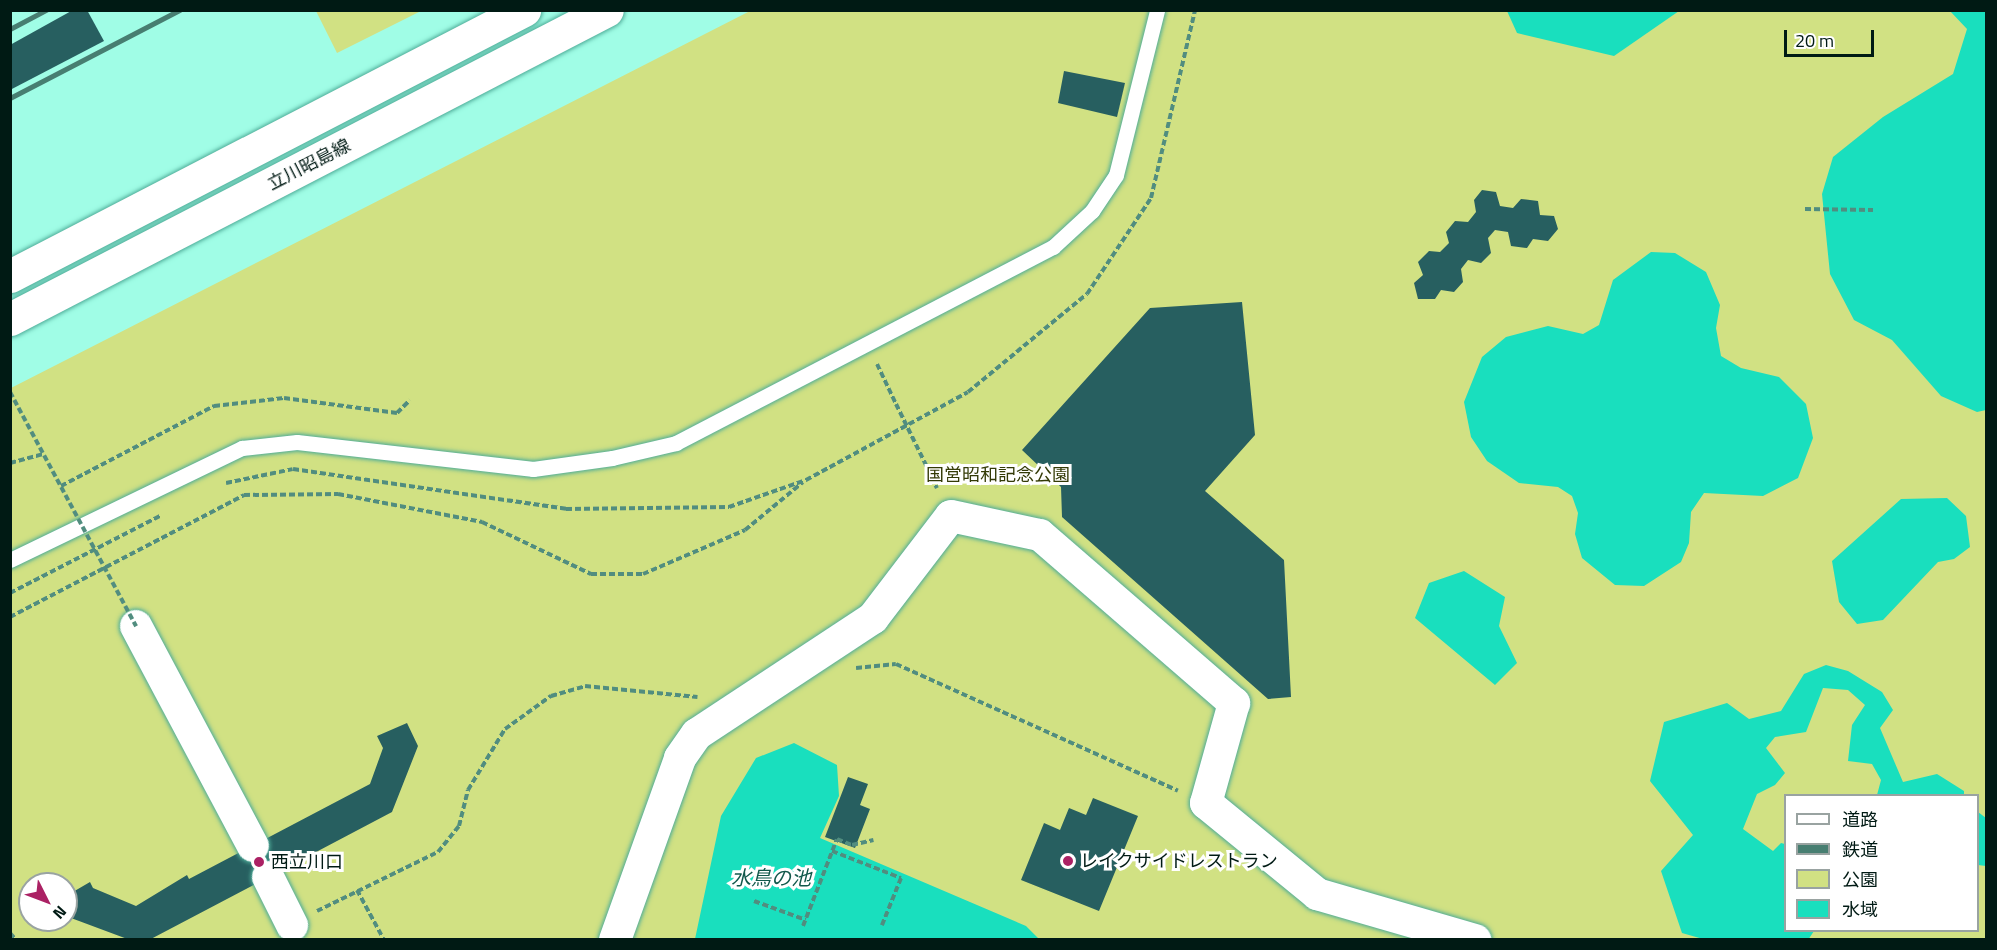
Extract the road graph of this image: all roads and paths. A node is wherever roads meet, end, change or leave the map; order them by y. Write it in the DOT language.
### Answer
graph roads {
  1 [pos="524,10"];
  2 [pos="607,10"];
  3 [pos="1157,10"];
  4 [pos="1195,10"];
  5 [pos="1804,209"];
  6 [pos="1873,210"];
  7 [pos="10,276"];
  8 [pos="10,319"];
  9 [pos="867,343"];
  10 [pos="10,392"];
  11 [pos="410,400"];
  12 [pos="44,454"];
  13 [pos="10,464"];
  14 [pos="928,469"];
  15 [pos="806,480"];
  16 [pos="221,484"];
  17 [pos="61,486"];
  18 [pos="168,512"];
  19 [pos="10,560"];
  20 [pos="10,593"];
  21 [pos="10,617"];
  22 [pos="136,626"];
  23 [pos="852,668"];
  24 [pos="728,713"];
  25 [pos="1206,804"];
  26 [pos="873,840"];
  27 [pos="252,846"];
  28 [pos="832,850"];
  29 [pos="268,877"];
  30 [pos="357,890"];
  31 [pos="754,901"];
  32 [pos="806,920"];
  33 [pos="292,925"];
  34 [pos="882,925"];
  35 [pos="803,926"];
  36 [pos="10,933"];
  37 [pos="16,939"];
  38 [pos="384,939"];
  39 [pos="615,939"];
  40 [pos="1475,939"];
  1 -- 7 [label="main road, 立川昭島線"];
  2 -- 8 [label="main road, 立川昭島線"];
  3 -- 9 [label="lane"];
  4 -- 15 [label="path"];
  5 -- 6 [label="path"];
  9 -- 14 [label="path, bridge"];
  9 -- 19 [label="lane"];
  10 -- 12 [label="path, bridge"];
  11 -- 17 [label="path"];
  12 -- 13 [label="path"];
  12 -- 17 [label="path, bridge"];
  15 -- 16 [label="path"];
  15 -- 21 [label="path"];
  17 -- 22 [label="path, bridge"];
  18 -- 20 [label="path"];
  22 -- 27 [label="street"];
  23 -- 25 [label="path"];
  24 -- 25 [label="street"];
  24 -- 30 [label="path"];
  24 -- 39 [label="street"];
  25 -- 40 [label="street"];
  26 -- 28 [label="path"];
  28 -- 32 [label="path"];
  28 -- 34 [label="path"];
  29 -- 33 [label="street"];
  30 -- 33 [label="path"];
  30 -- 38 [label="path"];
  31 -- 32 [label="path"];
  32 -- 35 [label="path"];
  36 -- 37 [label="path"];
}
